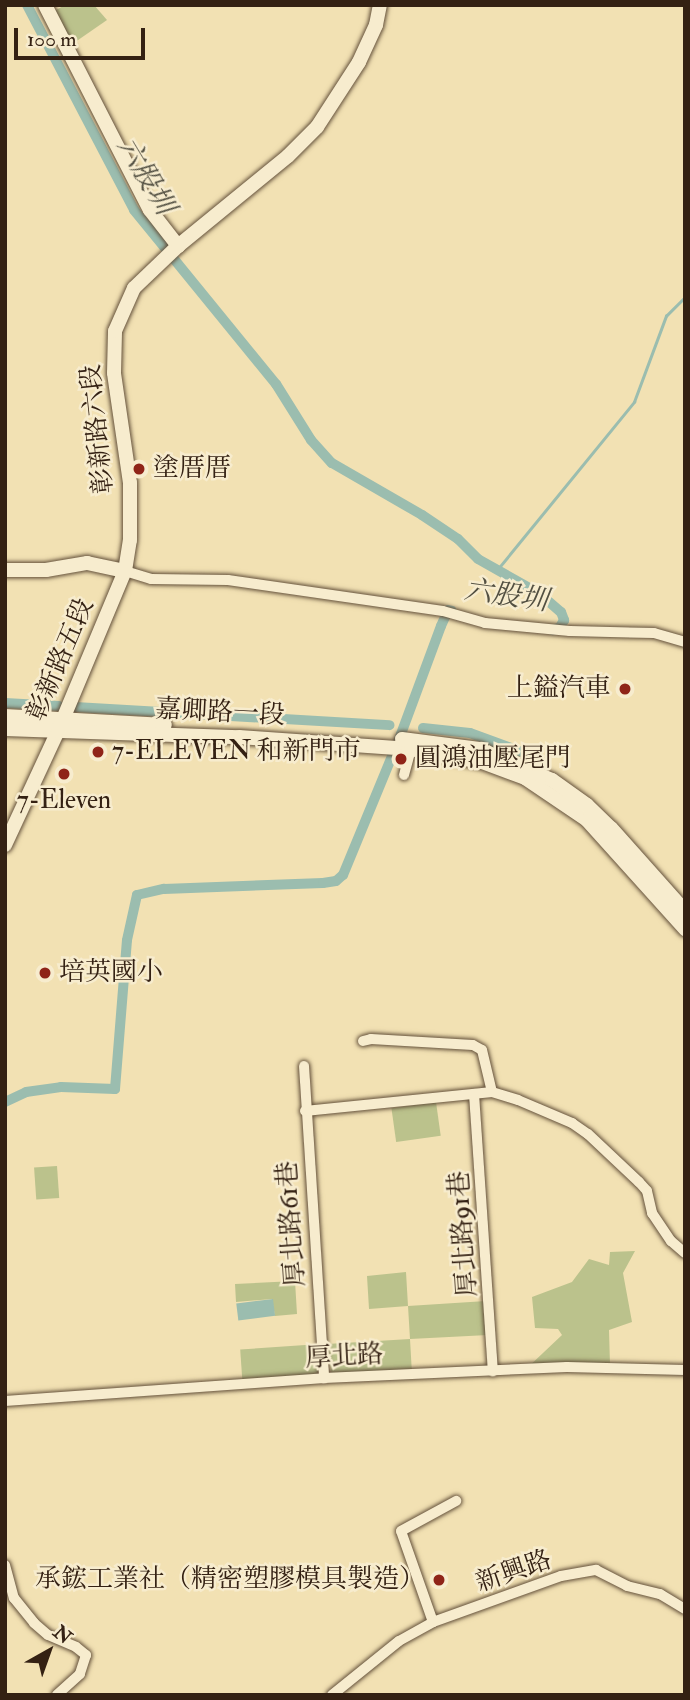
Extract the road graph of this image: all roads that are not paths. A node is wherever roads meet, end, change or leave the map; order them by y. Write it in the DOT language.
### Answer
graph roads {
  1 [pos="45,5"];
  2 [pos="380,5"];
  3 [pos="178,246"];
  4 [pos="5,570"];
  5 [pos="125,570"];
  6 [pos="685,642"];
  7 [pos="5,716"];
  8 [pos="60,725"];
  9 [pos="5,729"];
  10 [pos="411,744"];
  11 [pos="404,775"];
  12 [pos="5,845"];
  13 [pos="685,911"];
  14 [pos="685,929"];
  15 [pos="363,1041"];
  16 [pos="304,1066"];
  17 [pos="492,1092"];
  18 [pos="474,1094"];
  19 [pos="305,1111"];
  20 [pos="685,1253"];
  21 [pos="685,1370"];
  22 [pos="493,1371"];
  23 [pos="324,1378"];
  24 [pos="5,1401"];
  25 [pos="456,1501"];
  26 [pos="5,1565"];
  27 [pos="685,1609"];
  28 [pos="433,1622"];
  29 [pos="57,1695"];
  30 [pos="334,1695"];
  1 -- 3 [label="street"];
  2 -- 3 [label="street"];
  3 -- 5 [label="street, 彰新路六段"];
  4 -- 5 [label="street"];
  5 -- 6 [label="street"];
  5 -- 8 [label="street, 彰新路五段"];
  7 -- 8 [label="street"];
  8 -- 9 [label="street"];
  8 -- 10 [label="street, 嘉卿路一段"];
  8 -- 12 [label="street, 彰新路五段"];
  10 -- 11 [label="street"];
  10 -- 13 [label="street"];
  10 -- 14 [label="street"];
  15 -- 17 [label="street"];
  16 -- 19 [label="street, 厚北路61巷"];
  17 -- 18 [label="street"];
  17 -- 20 [label="street"];
  18 -- 19 [label="street"];
  18 -- 22 [label="street, 厚北路91巷"];
  19 -- 23 [label="street, 厚北路61巷"];
  21 -- 22 [label="street, 厚北路"];
  22 -- 23 [label="street, 厚北路"];
  23 -- 24 [label="street, 厚北路"];
  25 -- 28 [label="street"];
  26 -- 29 [label="street"];
  27 -- 28 [label="street, 新興路"];
  28 -- 30 [label="street, 新興路"];
}
